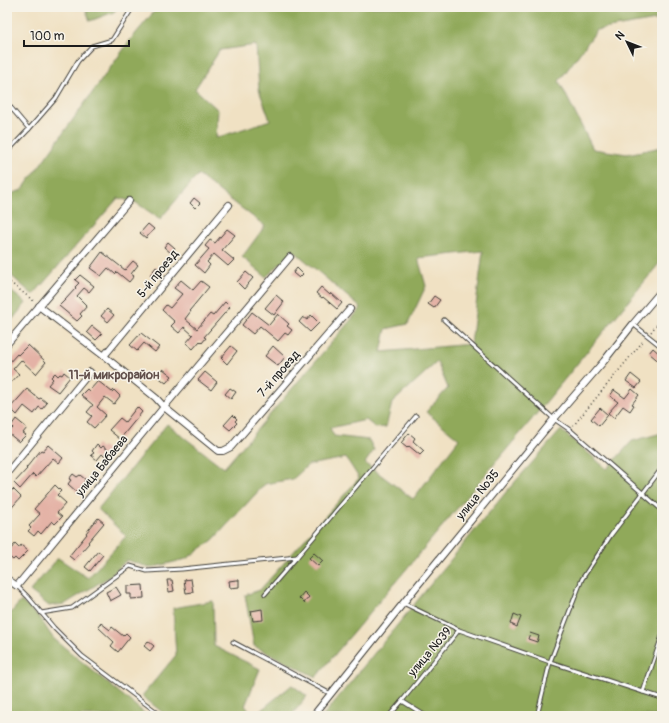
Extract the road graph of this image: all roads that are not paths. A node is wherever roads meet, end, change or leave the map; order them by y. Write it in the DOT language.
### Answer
graph roads {
  1 [pos="133,7"];
  2 [pos="7,103"];
  3 [pos="29,129"];
  4 [pos="7,152"];
  5 [pos="129,201"];
  6 [pos="229,205"];
  7 [pos="290,257"];
  8 [pos="662,290"];
  9 [pos="39,306"];
  10 [pos="350,309"];
  11 [pos="444,320"];
  12 [pos="633,324"];
  13 [pos="7,344"];
  14 [pos="662,347"];
  15 [pos="104,356"];
  16 [pos="90,372"];
  17 [pos="164,408"];
  18 [pos="416,416"];
  19 [pos="554,420"];
  20 [pos="662,468"];
  21 [pos="7,473"];
  22 [pos="643,493"];
  23 [pos="662,510"];
  24 [pos="297,557"];
  25 [pos="7,579"];
  26 [pos="17,586"];
  27 [pos="265,594"];
  28 [pos="403,603"];
  29 [pos="41,613"];
  30 [pos="459,630"];
  31 [pos="662,636"];
  32 [pos="232,642"];
  33 [pos="550,662"];
  34 [pos="643,692"];
  35 [pos="331,694"];
  36 [pos="662,698"];
  37 [pos="402,701"];
  38 [pos="162,716"];
  39 [pos="313,716"];
  40 [pos="389,716"];
  41 [pos="426,716"];
  42 [pos="536,716"];
  1 -- 3 [label="lane"];
  2 -- 3 [label="lane"];
  3 -- 4 [label="lane"];
  5 -- 9 [label="street"];
  6 -- 15 [label="street, 5-й проезд"];
  7 -- 17 [label="street, улица Бабаева"];
  8 -- 12 [label="street, улица №35"];
  9 -- 13 [label="street"];
  9 -- 15 [label="street"];
  10 -- 17 [label="street, 7-й проезд"];
  11 -- 19 [label="lane"];
  12 -- 14 [label="lane"];
  12 -- 19 [label="street, улица №35"];
  15 -- 17 [label="street"];
  16 -- 21 [label="street"];
  17 -- 26 [label="street, улица Бабаева"];
  18 -- 24 [label="lane"];
  19 -- 22 [label="lane"];
  19 -- 28 [label="street, улица №35"];
  20 -- 22 [label="lane"];
  22 -- 23 [label="lane"];
  22 -- 33 [label="lane"];
  24 -- 27 [label="lane"];
  24 -- 29 [label="lane"];
  25 -- 26 [label="street"];
  26 -- 29 [label="lane"];
  28 -- 30 [label="lane"];
  28 -- 35 [label="street, улица №35"];
  29 -- 38 [label="lane"];
  30 -- 33 [label="lane, улица №39"];
  30 -- 37 [label="lane, улица №39"];
  31 -- 34 [label="lane"];
  32 -- 35 [label="lane"];
  33 -- 34 [label="lane, улица №39"];
  33 -- 42 [label="lane"];
  34 -- 36 [label="lane, улица №39"];
  35 -- 39 [label="street, улица №35"];
  37 -- 40 [label="lane, улица №39"];
  37 -- 41 [label="lane"];
}
